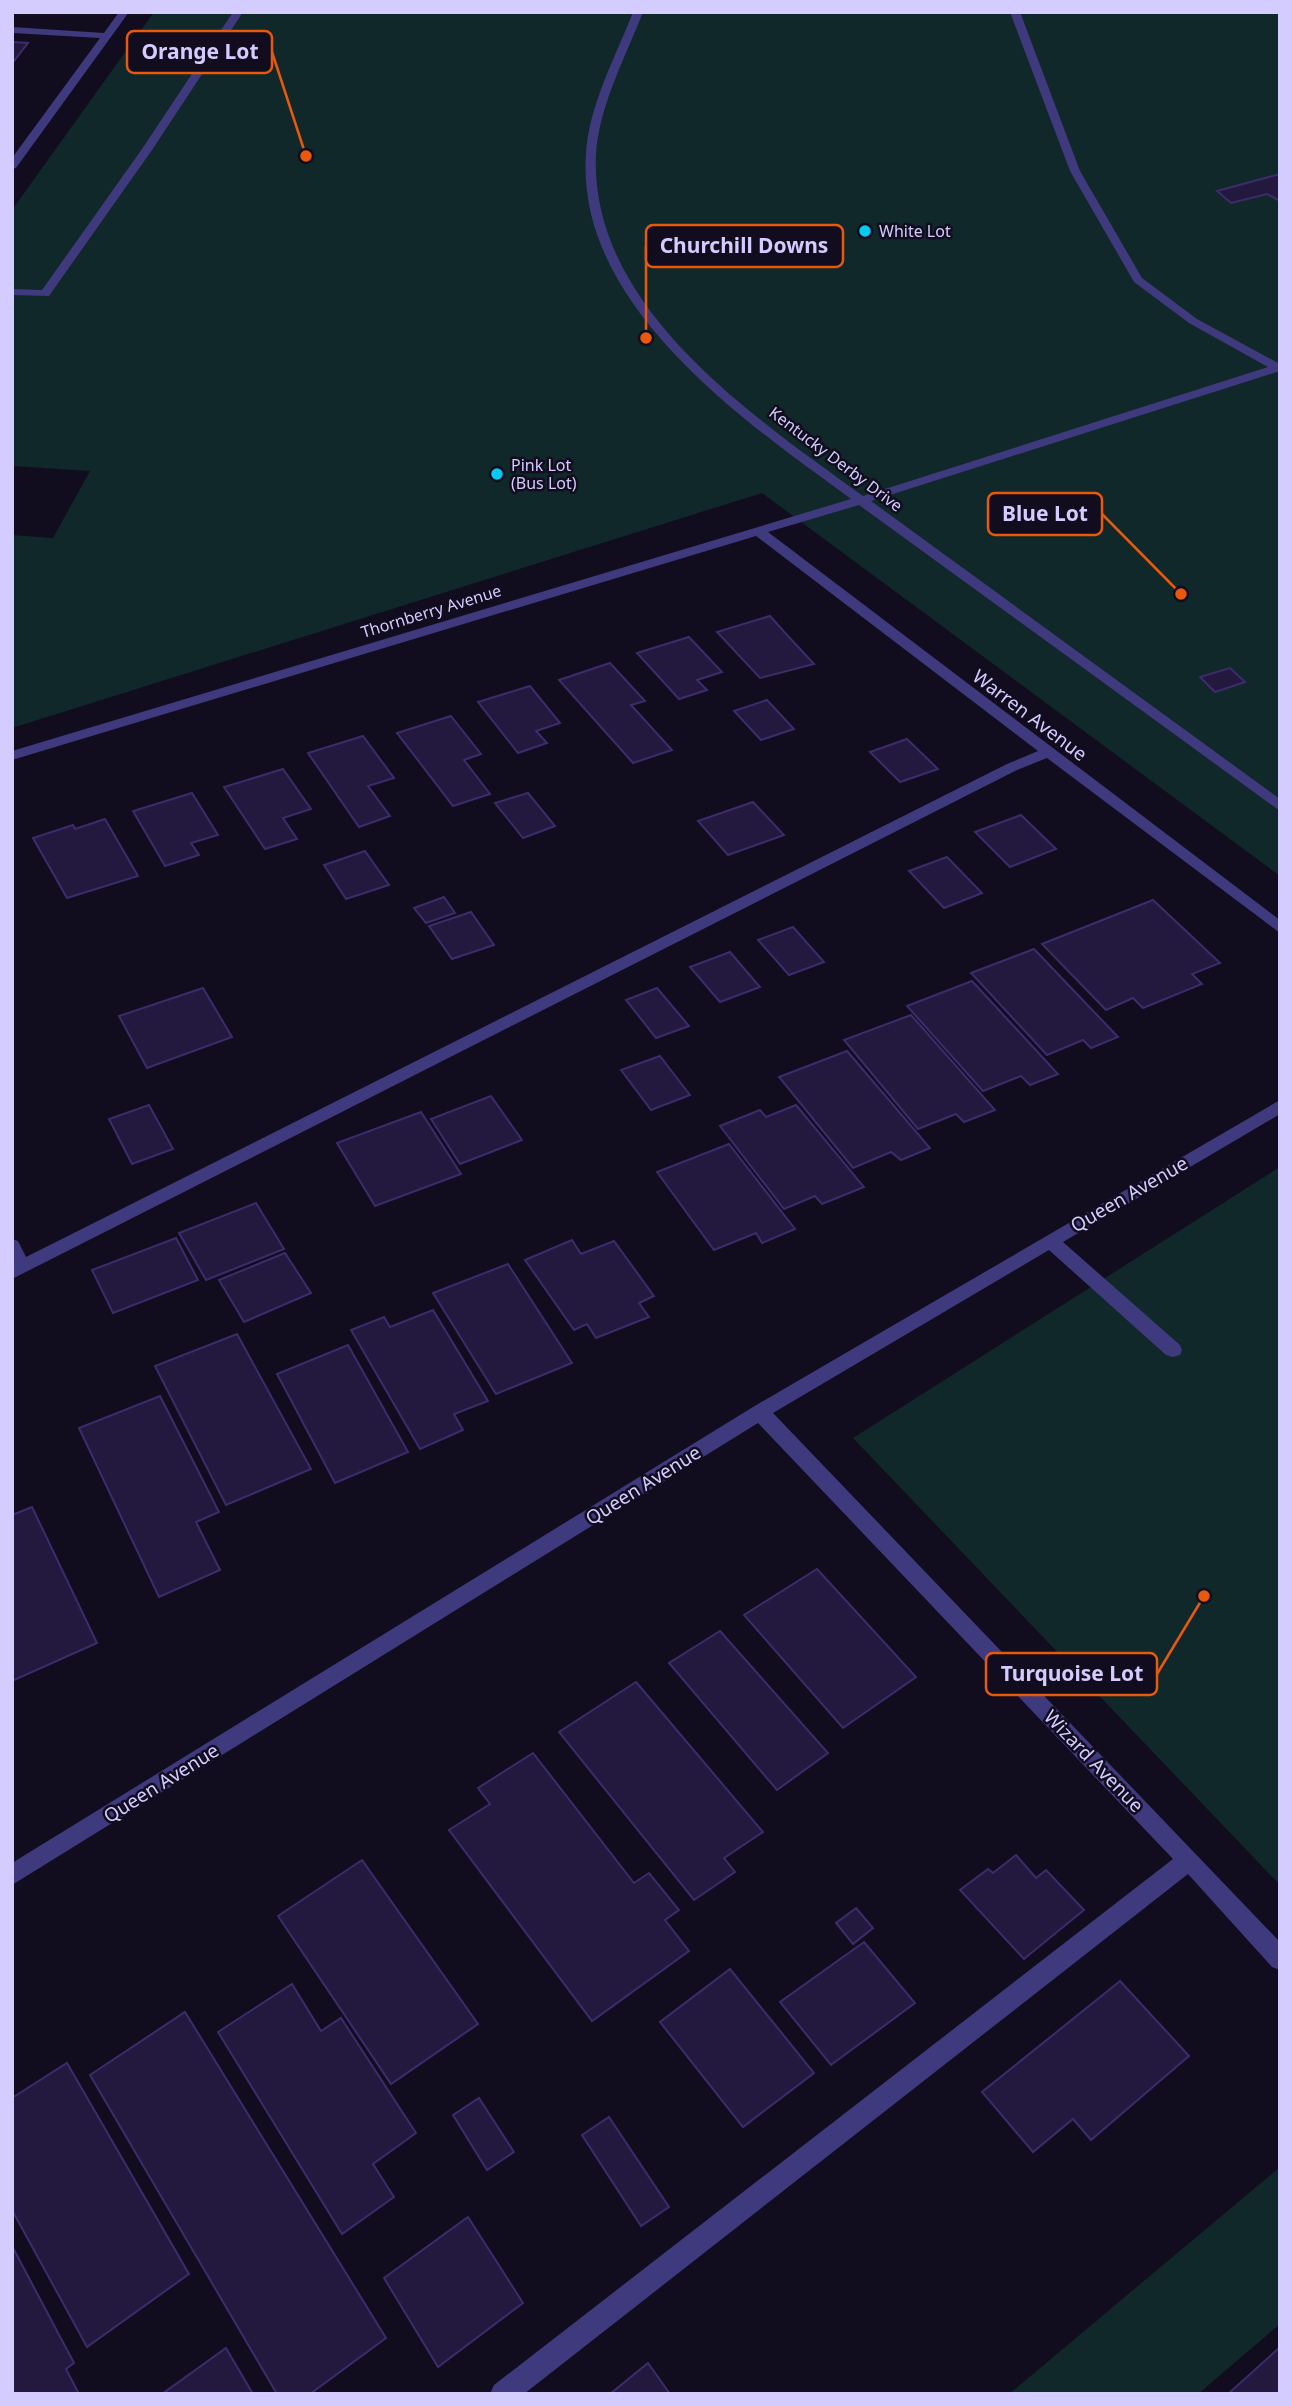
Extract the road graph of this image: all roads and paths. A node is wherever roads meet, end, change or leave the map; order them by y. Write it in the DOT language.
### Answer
graph roads {
  1 [pos="124,12"];
  2 [pos="238,12"];
  3 [pos="638,12"];
  4 [pos="1015,12"];
  5 [pos="12,30"];
  6 [pos="107,36"];
  7 [pos="12,166"];
  8 [pos="12,292"];
  9 [pos="1279,368"];
  10 [pos="860,500"];
  11 [pos="758,531"];
  12 [pos="1048,752"];
  13 [pos="12,756"];
  14 [pos="1280,806"];
  15 [pos="1280,928"];
  16 [pos="1280,1106"];
  17 [pos="1050,1241"];
  18 [pos="12,1246"];
  19 [pos="17,1269"];
  20 [pos="1172,1350"];
  21 [pos="760,1412"];
  22 [pos="1189,1860"];
  23 [pos="12,1875"];
  24 [pos="1280,1959"];
  25 [pos="503,2394"];
  1 -- 6 [label="street"];
  2 -- 8 [label="street"];
  3 -- 10 [label="street, Kentucky Derby Drive"];
  4 -- 9 [label="street"];
  5 -- 6 [label="street"];
  6 -- 7 [label="street"];
  9 -- 10 [label="street, Thornberry Avenue"];
  10 -- 11 [label="street, Thornberry Avenue"];
  10 -- 14 [label="street, Kentucky Derby Drive"];
  11 -- 12 [label="street, Warren Avenue"];
  11 -- 13 [label="street, Thornberry Avenue"];
  12 -- 15 [label="street, Warren Avenue"];
  12 -- 19 [label="street"];
  16 -- 17 [label="street, Queen Avenue"];
  17 -- 20 [label="street"];
  17 -- 21 [label="street, Queen Avenue"];
  18 -- 19 [label="street"];
  21 -- 22 [label="street, Wizard Avenue"];
  21 -- 23 [label="street, Queen Avenue"];
  22 -- 24 [label="street, Wizard Avenue"];
  22 -- 25 [label="street"];
}
